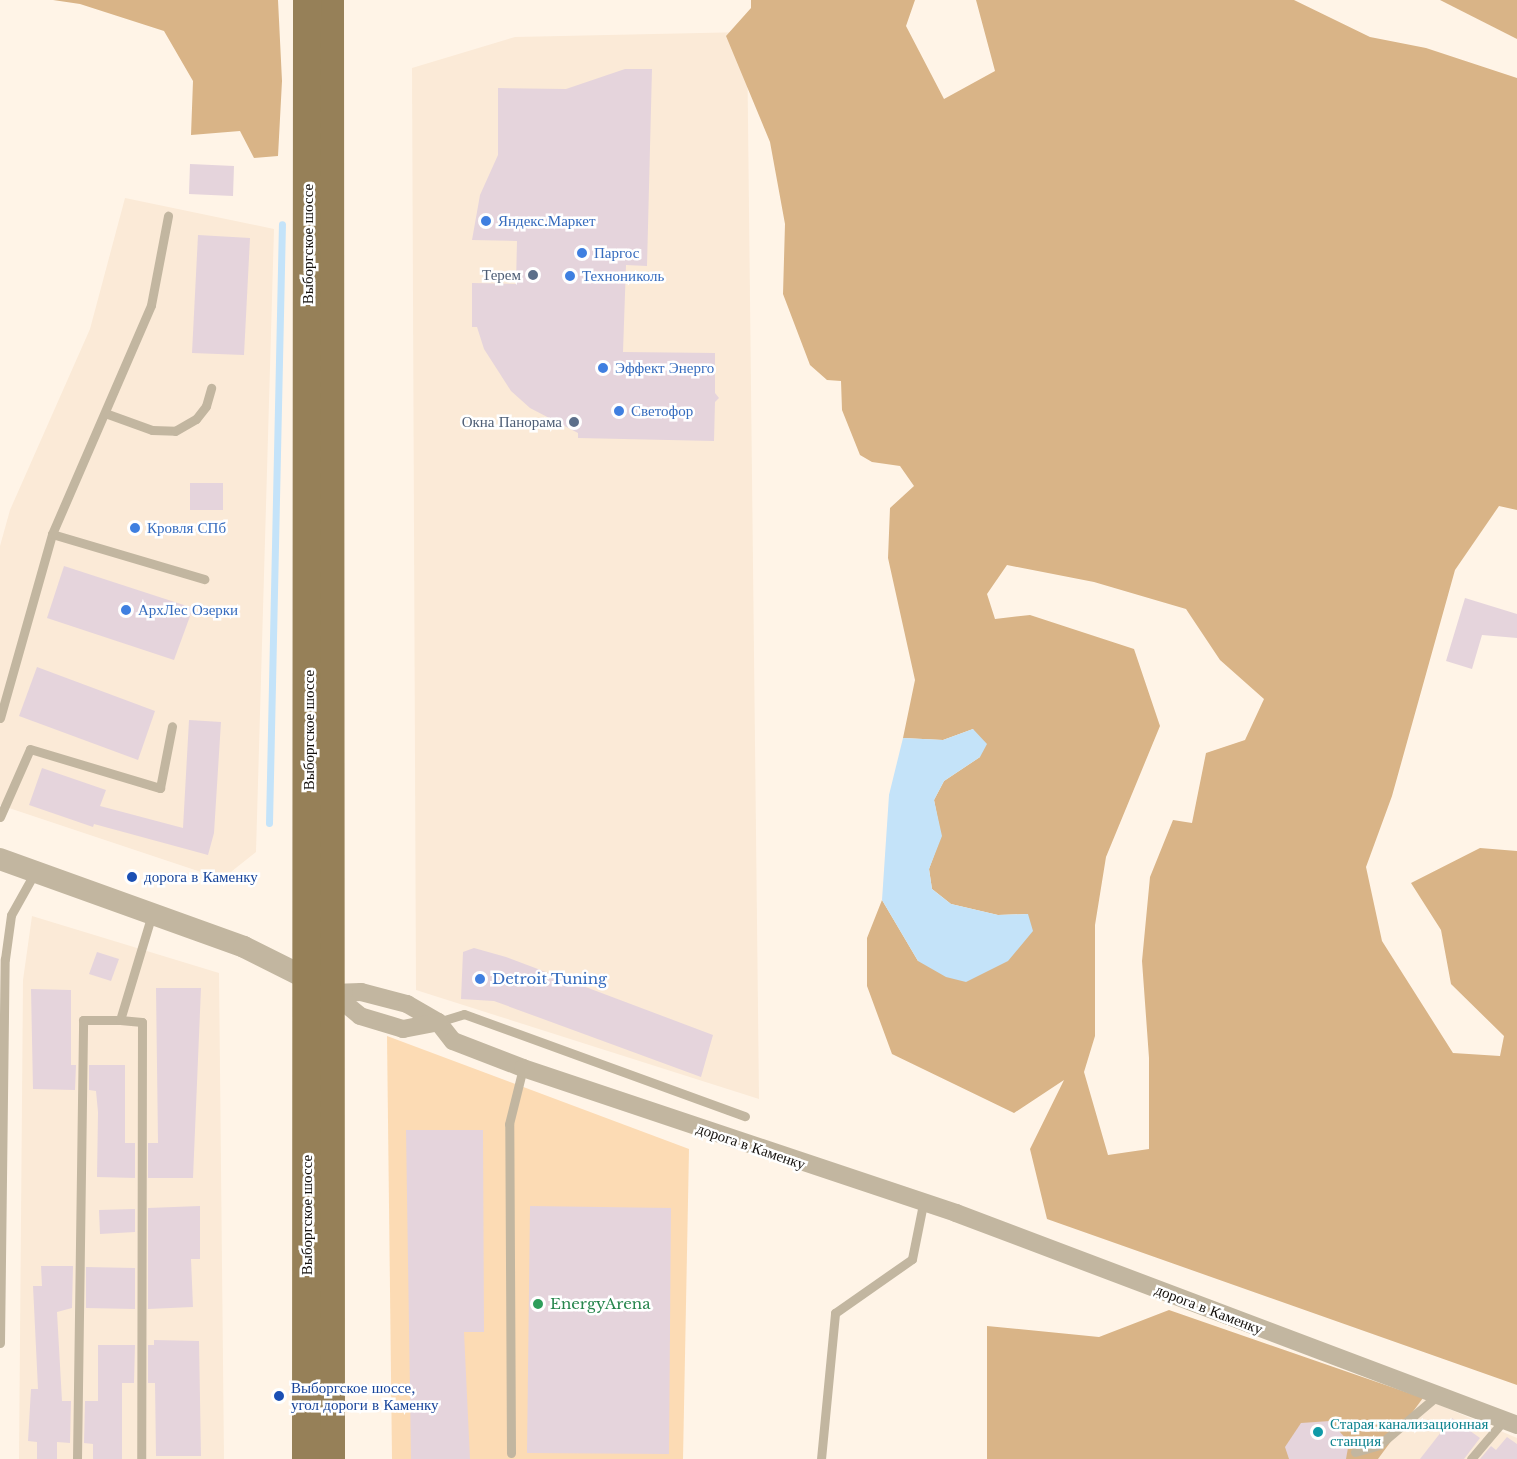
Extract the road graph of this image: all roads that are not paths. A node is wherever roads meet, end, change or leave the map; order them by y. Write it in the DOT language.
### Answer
graph roads {
  1 [pos="307,0"];
  2 [pos="330,0"];
  3 [pos="168,216"];
  4 [pos="211,388"];
  5 [pos="105,413"];
  6 [pos="52,534"];
  7 [pos="204,579"];
  8 [pos="0,718"];
  9 [pos="172,726"];
  10 [pos="0,817"];
  11 [pos="0,859"];
  12 [pos="35,872"];
  13 [pos="152,914"];
  14 [pos="308,978"];
  15 [pos="332,993"];
  16 [pos="120,1020"];
  17 [pos="438,1022"];
  18 [pos="523,1068"];
  19 [pos="746,1116"];
  20 [pos="923,1204"];
  21 [pos="0,1343"];
  22 [pos="1438,1395"];
  23 [pos="1510,1423"];
  24 [pos="1355,1452"];
  25 [pos="511,1453"];
  26 [pos="77,1459"];
  27 [pos="141,1459"];
  28 [pos="306,1459"];
  29 [pos="331,1459"];
  30 [pos="821,1459"];
  31 [pos="1471,1459"];
  1 -- 14 [label="main road, Выборгское шоссе"];
  2 -- 15 [label="main road, Выборгское шоссе"];
  3 -- 5 [label="lane"];
  4 -- 5 [label="lane"];
  5 -- 6 [label="lane"];
  6 -- 7 [label="lane"];
  6 -- 8 [label="lane"];
  9 -- 10 [label="lane"];
  11 -- 12 [label="street"];
  12 -- 13 [label="street"];
  12 -- 21 [label="lane"];
  13 -- 14 [label="street"];
  13 -- 16 [label="lane"];
  14 -- 15 [label="street"];
  14 -- 28 [label="main road, Выборгское шоссе"];
  15 -- 17 [label="street, дорога в Каменку"];
  15 -- 17 [label="street"];
  15 -- 29 [label="main road, Выборгское шоссе"];
  16 -- 26 [label="lane"];
  16 -- 27 [label="lane"];
  17 -- 18 [label="street, дорога в Каменку"];
  17 -- 19 [label="lane"];
  18 -- 20 [label="street, дорога в Каменку"];
  18 -- 25 [label="lane"];
  20 -- 22 [label="street, дорога в Каменку"];
  20 -- 30 [label="lane"];
  22 -- 23 [label="street, дорога в Каменку"];
  22 -- 24 [label="lane"];
  23 -- 31 [label="lane"];
}
